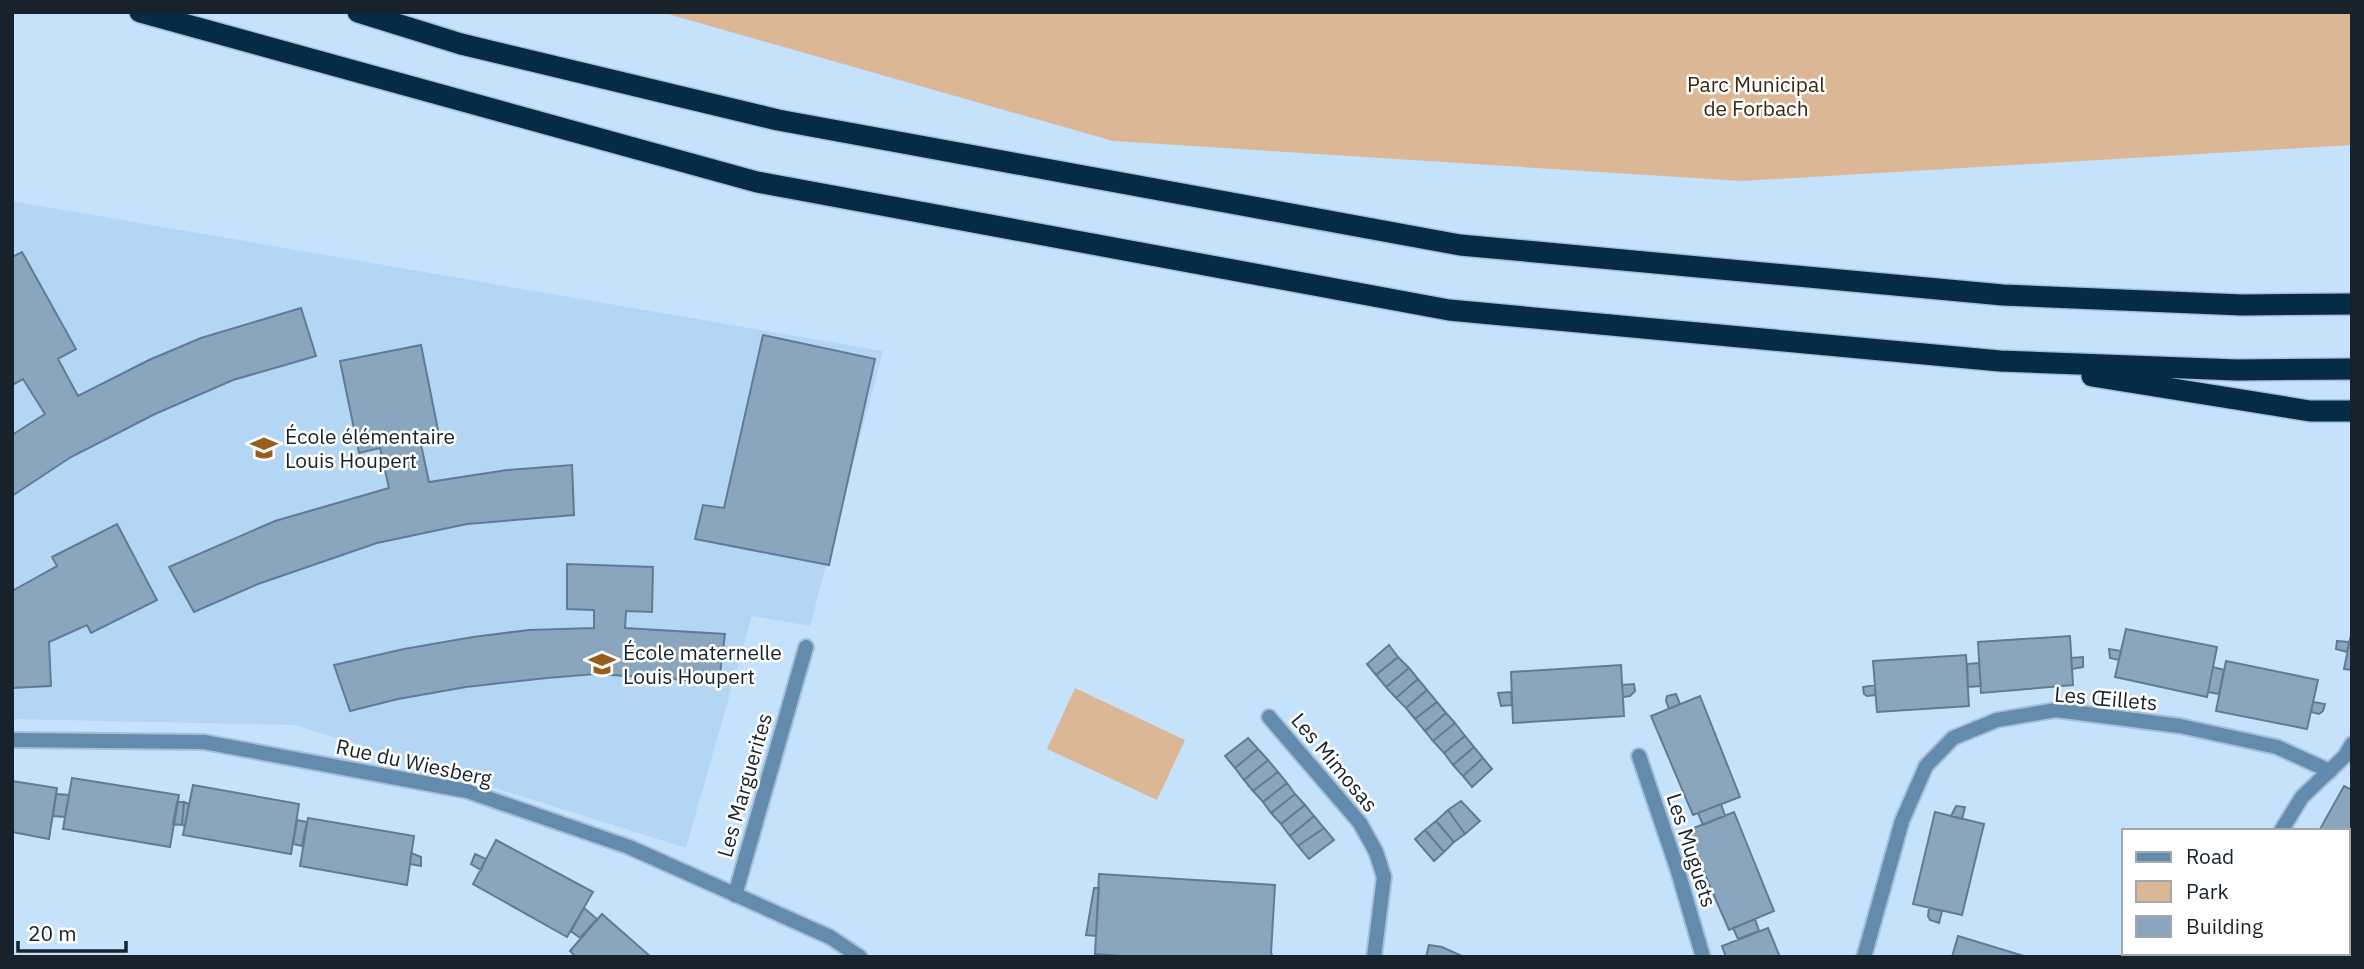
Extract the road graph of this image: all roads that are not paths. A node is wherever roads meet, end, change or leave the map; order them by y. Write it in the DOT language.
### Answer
graph roads {
  1 [pos="140,12"];
  2 [pos="358,12"];
  3 [pos="2352,304"];
  4 [pos="2000,361"];
  5 [pos="2352,369"];
  6 [pos="2352,411"];
  7 [pos="806,647"];
  8 [pos="1269,717"];
  9 [pos="12,740"];
  10 [pos="2352,744"];
  11 [pos="1639,756"];
  12 [pos="2330,771"];
  13 [pos="2282,829"];
  14 [pos="735,895"];
  15 [pos="860,957"];
  16 [pos="1374,957"];
  17 [pos="1703,957"];
  18 [pos="1864,957"];
  1 -- 4 [label="highway"];
  2 -- 3 [label="highway"];
  4 -- 5 [label="highway"];
  4 -- 6 [label="highway"];
  7 -- 14 [label="street, Les Marguerites"];
  8 -- 16 [label="street, Les Mimosas"];
  9 -- 14 [label="street, Rue du Wiesberg"];
  10 -- 12 [label="street"];
  11 -- 17 [label="street, Les Muguets"];
  12 -- 13 [label="street"];
  12 -- 18 [label="street, Les Œillets"];
  14 -- 15 [label="street, Rue du Wiesberg"];
}
